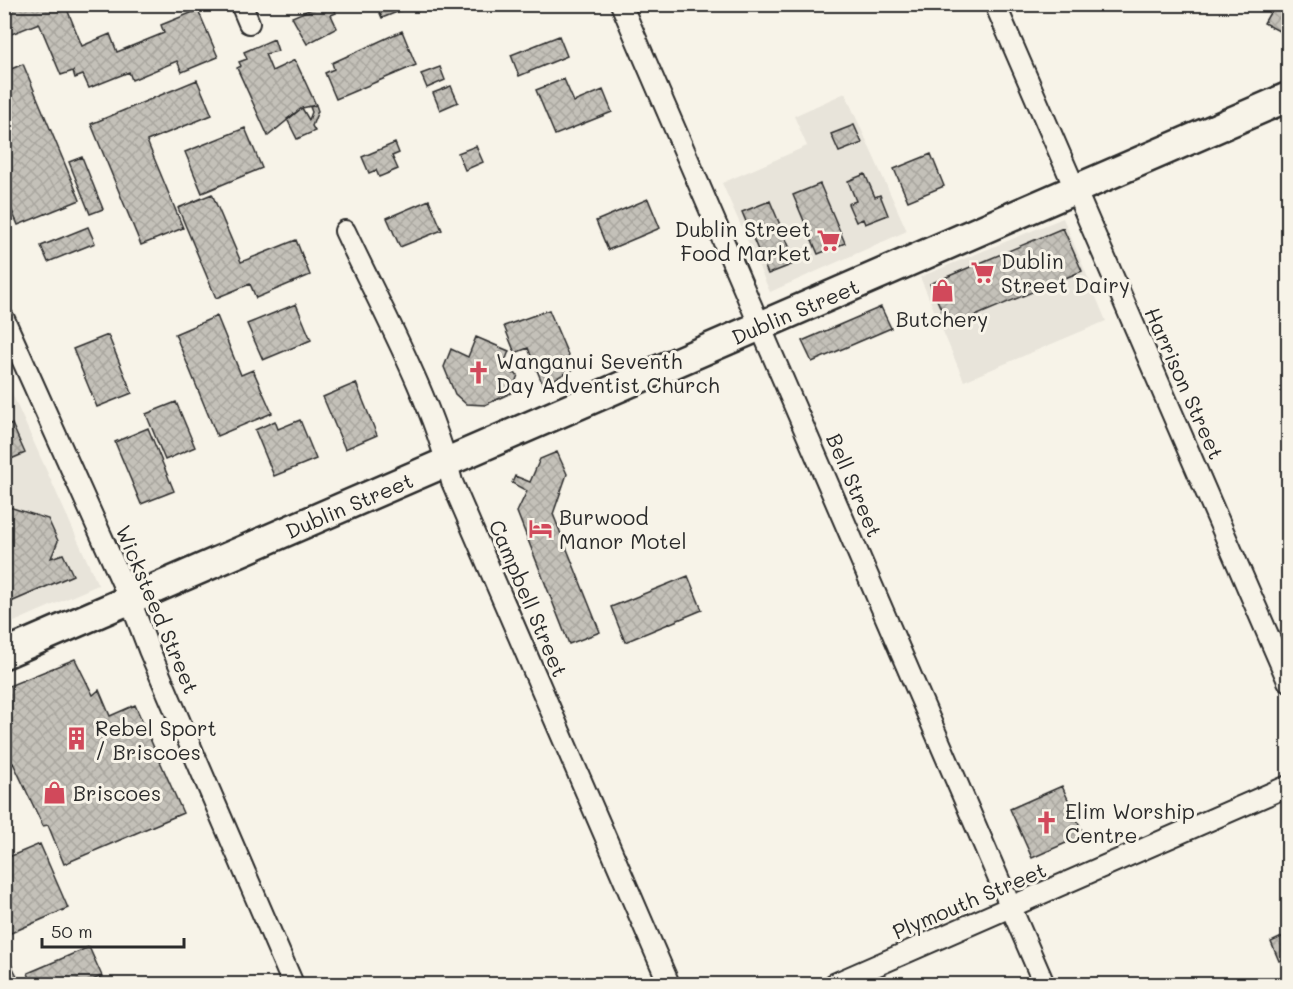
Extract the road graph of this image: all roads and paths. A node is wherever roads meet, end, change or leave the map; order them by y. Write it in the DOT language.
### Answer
graph roads {
  1 [pos="241,4"];
  2 [pos="621,4"];
  3 [pos="995,4"];
  4 [pos="249,23"];
  5 [pos="1288,97"];
  6 [pos="1076,190"];
  7 [pos="345,231"];
  8 [pos="4,320"];
  9 [pos="760,326"];
  10 [pos="447,462"];
  11 [pos="130,600"];
  12 [pos="4,654"];
  13 [pos="1288,681"];
  14 [pos="1288,786"];
  15 [pos="1012,908"];
  16 [pos="293,984"];
  17 [pos="669,984"];
  18 [pos="834,984"];
  19 [pos="1044,984"];
  1 -- 4 [label="street"];
  2 -- 9 [label="street, Bell Street"];
  3 -- 6 [label="street, Harrison Street"];
  5 -- 6 [label="main road, Dublin Street"];
  6 -- 9 [label="main road, Dublin Street"];
  6 -- 13 [label="street, Harrison Street"];
  7 -- 10 [label="street, Campbell Street"];
  8 -- 11 [label="street, Wicksteed Street"];
  9 -- 10 [label="main road, Dublin Street"];
  9 -- 15 [label="street, Bell Street"];
  10 -- 11 [label="main road, Dublin Street"];
  10 -- 17 [label="street, Campbell Street"];
  11 -- 12 [label="main road, Dublin Street"];
  11 -- 16 [label="street, Wicksteed Street"];
  14 -- 15 [label="street, Plymouth Street"];
  15 -- 18 [label="street, Plymouth Street"];
  15 -- 19 [label="street, Bell Street"];
}
